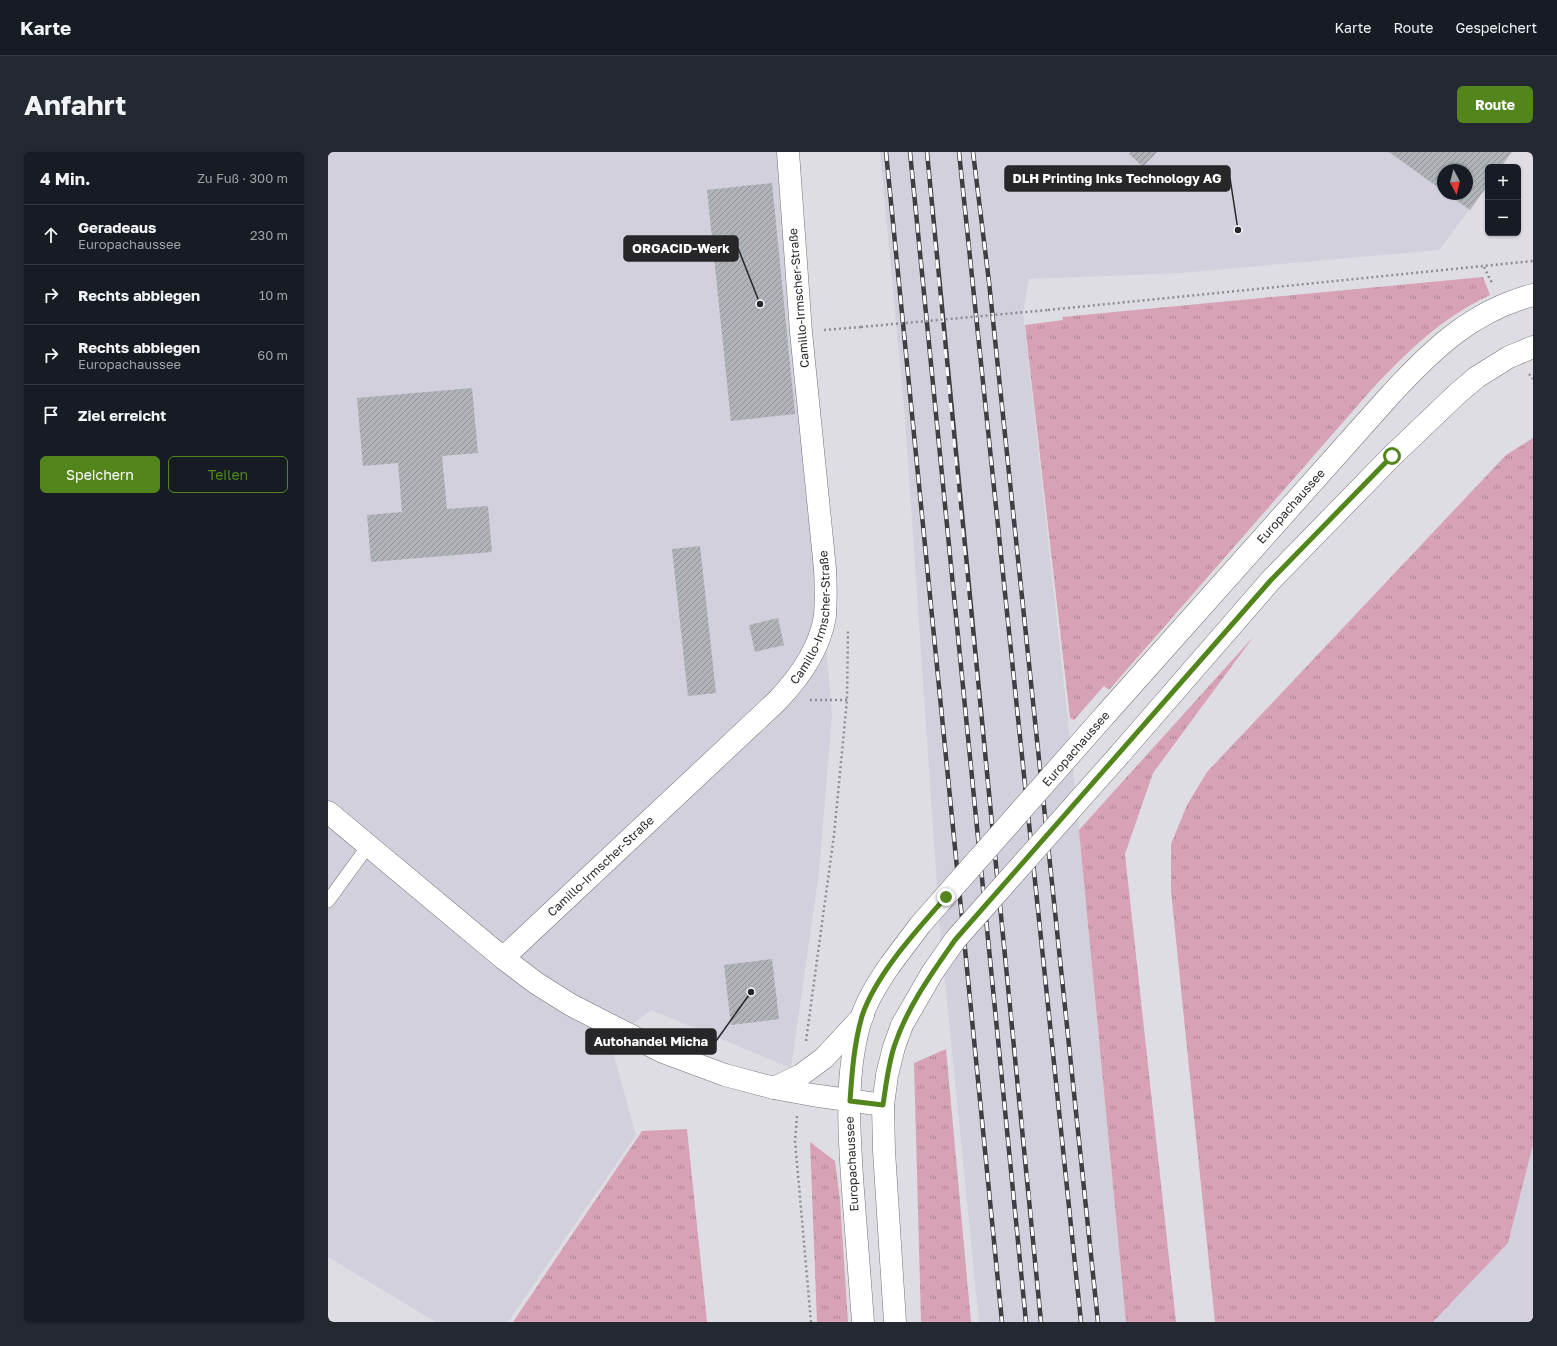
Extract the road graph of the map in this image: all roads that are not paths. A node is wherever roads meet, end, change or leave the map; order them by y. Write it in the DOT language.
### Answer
graph roads {
  1 [pos="788,152"];
  2 [pos="1533,295"];
  3 [pos="1533,347"];
  4 [pos="328,812"];
  5 [pos="368,846"];
  6 [pos="328,901"];
  7 [pos="503,958"];
  8 [pos="862,1016"];
  9 [pos="774,1088"];
  10 [pos="850,1101"];
  11 [pos="883,1105"];
  12 [pos="863,1322"];
  13 [pos="895,1322"];
  1 -- 7 [label="main road, Camillo-Irmscher-Straße"];
  2 -- 8 [label="main road, Europachaussee, bridge"];
  3 -- 11 [label="main road, bridge"];
  4 -- 5 [label="main road"];
  5 -- 6 [label="lane"];
  5 -- 7 [label="main road"];
  7 -- 9 [label="main road"];
  8 -- 9 [label="main road"];
  8 -- 10 [label="main road, Europachaussee"];
  9 -- 10 [label="main road"];
  10 -- 11 [label="main road"];
  10 -- 12 [label="main road, Europachaussee"];
  11 -- 13 [label="main road"];
}
